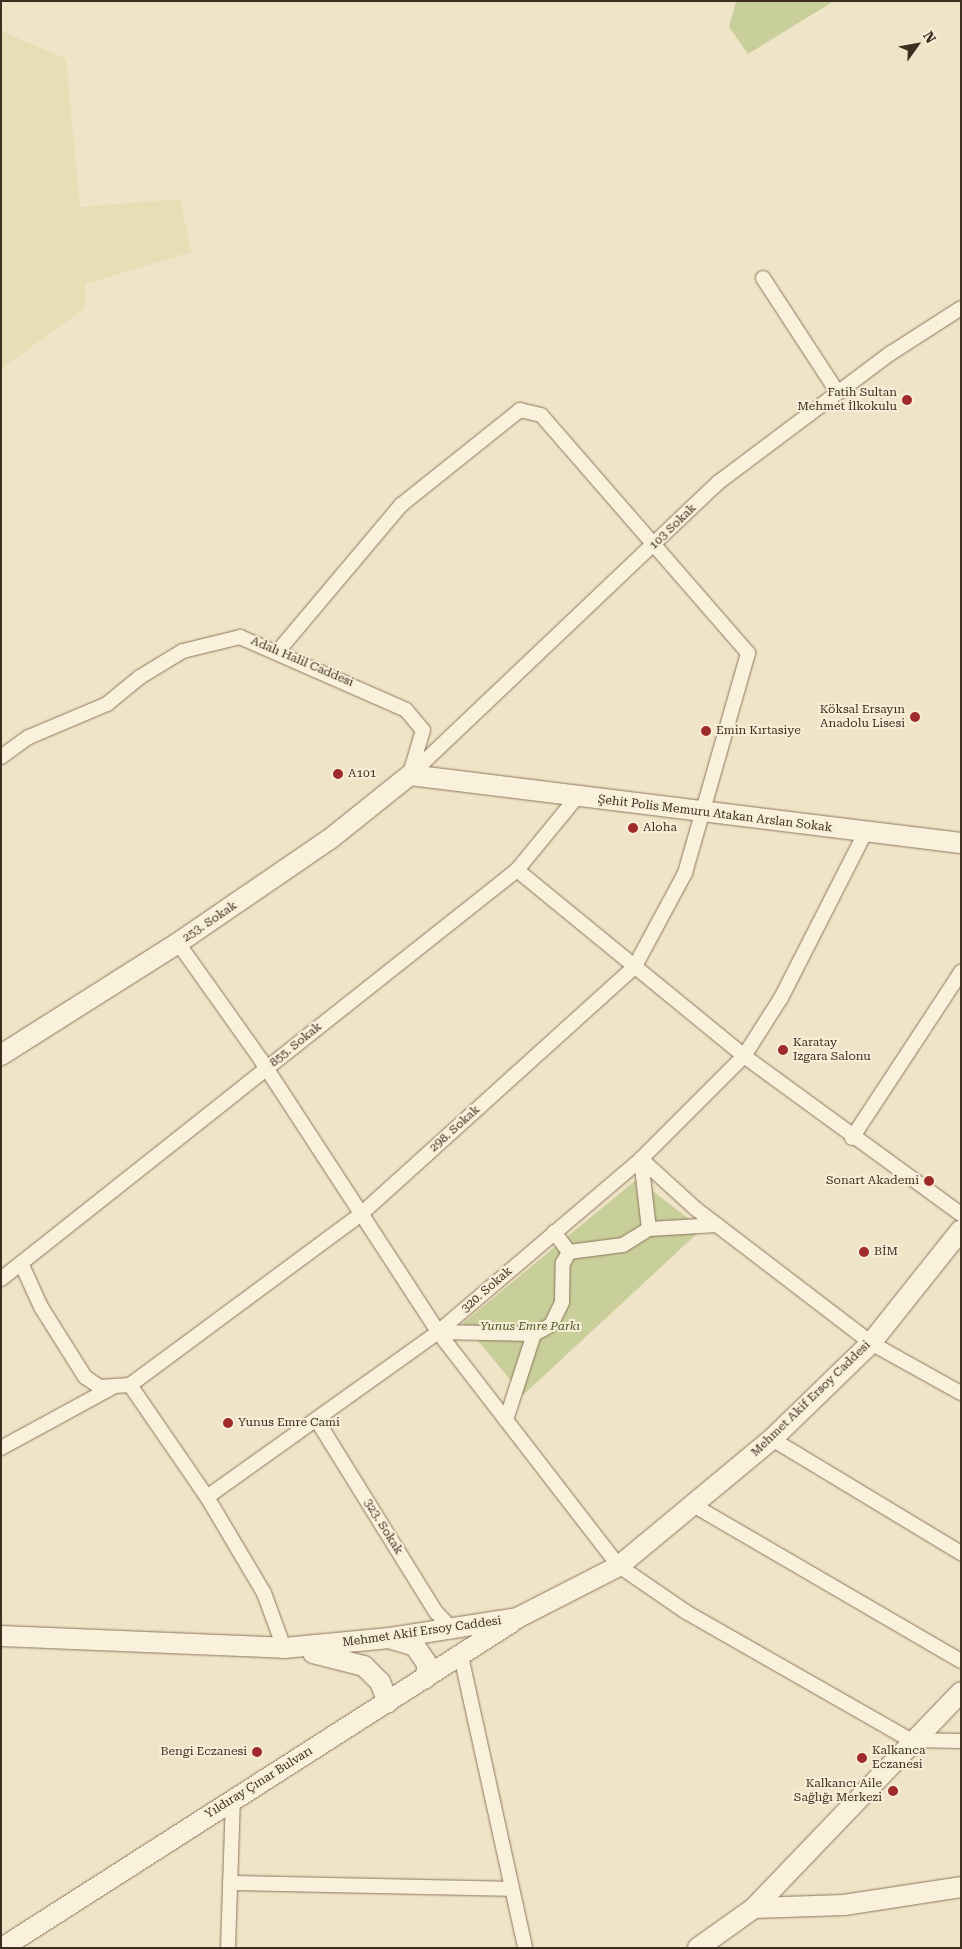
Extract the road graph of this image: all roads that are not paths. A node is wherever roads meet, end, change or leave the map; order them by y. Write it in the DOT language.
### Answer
graph roads {
  1 [pos="763,278"];
  2 [pos="961,308"];
  3 [pos="838,392"];
  4 [pos="651,547"];
  5 [pos="278,651"];
  6 [pos="1,757"];
  7 [pos="410,775"];
  8 [pos="577,797"];
  9 [pos="704,811"];
  10 [pos="865,833"];
  11 [pos="961,843"];
  12 [pos="517,870"];
  13 [pos="178,943"];
  14 [pos="635,966"];
  15 [pos="961,972"];
  16 [pos="1,1055"];
  17 [pos="744,1056"];
  18 [pos="265,1070"];
  19 [pos="852,1138"];
  20 [pos="641,1159"];
  21 [pos="361,1214"];
  22 [pos="961,1214"];
  23 [pos="717,1225"];
  24 [pos="649,1228"];
  25 [pos="961,1230"];
  26 [pos="554,1232"];
  27 [pos="569,1252"];
  28 [pos="21,1264"];
  29 [pos="1,1279"];
  30 [pos="438,1332"];
  31 [pos="534,1334"];
  32 [pos="871,1343"];
  33 [pos="130,1385"];
  34 [pos="111,1388"];
  35 [pos="961,1393"];
  36 [pos="506,1420"];
  37 [pos="318,1422"];
  38 [pos="772,1439"];
  39 [pos="1,1448"];
  40 [pos="207,1497"];
  41 [pos="693,1505"];
  42 [pos="961,1553"];
  43 [pos="619,1566"];
  44 [pos="517,1618"];
  45 [pos="452,1629"];
  46 [pos="1,1636"];
  47 [pos="390,1638"];
  48 [pos="284,1648"];
  49 [pos="461,1656"];
  50 [pos="961,1660"];
  51 [pos="425,1679"];
  52 [pos="961,1692"];
  53 [pos="388,1702"];
  54 [pos="910,1740"];
  55 [pos="961,1740"];
  56 [pos="233,1800"];
  57 [pos="230,1883"];
  58 [pos="961,1887"];
  59 [pos="511,1889"];
  60 [pos="754,1908"];
  61 [pos="2,1948"];
  62 [pos="228,1948"];
  63 [pos="525,1948"];
  64 [pos="698,1948"];
  1 -- 3 [label="street"];
  2 -- 3 [label="street, 103 Sokak"];
  3 -- 4 [label="street, 103 Sokak"];
  4 -- 5 [label="street"];
  4 -- 7 [label="street, 103 Sokak"];
  4 -- 9 [label="street, 298. Sokak"];
  5 -- 6 [label="street, Adalı Halil Caddesi"];
  5 -- 7 [label="street, Adalı Halil Caddesi"];
  7 -- 8 [label="street, Şehit Polis Memuru Atakan Arslan Sokak"];
  7 -- 13 [label="street, 253. Sokak"];
  8 -- 9 [label="street, Şehit Polis Memuru Atakan Arslan Sokak"];
  8 -- 12 [label="street, 855. Sokak"];
  9 -- 10 [label="street, Şehit Polis Memuru Atakan Arslan Sokak"];
  9 -- 14 [label="street, 298. Sokak"];
  10 -- 11 [label="street, Şehit Polis Memuru Atakan Arslan Sokak"];
  10 -- 17 [label="street, 320. Sokak"];
  12 -- 14 [label="street"];
  12 -- 18 [label="street, 855. Sokak"];
  13 -- 16 [label="street, 253. Sokak"];
  13 -- 18 [label="street"];
  14 -- 17 [label="street"];
  14 -- 21 [label="street, 298. Sokak"];
  15 -- 19 [label="street"];
  17 -- 19 [label="street"];
  17 -- 20 [label="street, 320. Sokak"];
  18 -- 21 [label="street"];
  18 -- 28 [label="street, 855. Sokak"];
  19 -- 22 [label="street"];
  20 -- 23 [label="street"];
  20 -- 24 [label="street"];
  20 -- 26 [label="street, 320. Sokak"];
  21 -- 30 [label="street"];
  21 -- 33 [label="street, 298. Sokak"];
  23 -- 24 [label="street"];
  23 -- 32 [label="street"];
  24 -- 27 [label="street"];
  25 -- 32 [label="street, Mehmet Akif Ersoy Caddesi"];
  26 -- 27 [label="street"];
  26 -- 30 [label="street, 320. Sokak"];
  27 -- 31 [label="street"];
  28 -- 29 [label="street, 855. Sokak"];
  28 -- 34 [label="street"];
  30 -- 31 [label="street"];
  30 -- 36 [label="street"];
  30 -- 37 [label="street, 320. Sokak"];
  31 -- 36 [label="street"];
  32 -- 35 [label="street"];
  32 -- 38 [label="street, Mehmet Akif Ersoy Caddesi"];
  33 -- 34 [label="street"];
  33 -- 40 [label="street"];
  34 -- 39 [label="street"];
  36 -- 43 [label="street"];
  37 -- 40 [label="street, 320. Sokak"];
  37 -- 45 [label="street, 323. Sokak"];
  38 -- 41 [label="street, Mehmet Akif Ersoy Caddesi"];
  38 -- 42 [label="street"];
  40 -- 48 [label="street"];
  41 -- 43 [label="street, Mehmet Akif Ersoy Caddesi"];
  41 -- 50 [label="street"];
  43 -- 44 [label="street, Mehmet Akif Ersoy Caddesi"];
  43 -- 54 [label="street"];
  44 -- 45 [label="street, Mehmet Akif Ersoy Caddesi"];
  44 -- 49 [label="street, Yıldıray Çınar Bulvarı"];
  45 -- 47 [label="street, Mehmet Akif Ersoy Caddesi"];
  46 -- 48 [label="street, Mehmet Akif Ersoy Caddesi"];
  47 -- 48 [label="street, Mehmet Akif Ersoy Caddesi"];
  47 -- 51 [label="street"];
  48 -- 53 [label="street"];
  49 -- 51 [label="street, Yıldıray Çınar Bulvarı"];
  49 -- 59 [label="street"];
  51 -- 53 [label="street, Yıldıray Çınar Bulvarı"];
  52 -- 54 [label="street"];
  53 -- 56 [label="street, Yıldıray Çınar Bulvarı"];
  54 -- 55 [label="street"];
  54 -- 60 [label="street"];
  56 -- 57 [label="street"];
  56 -- 61 [label="street, Yıldıray Çınar Bulvarı"];
  57 -- 59 [label="street"];
  57 -- 62 [label="street"];
  58 -- 60 [label="street"];
  59 -- 63 [label="street"];
  60 -- 64 [label="street"];
}
